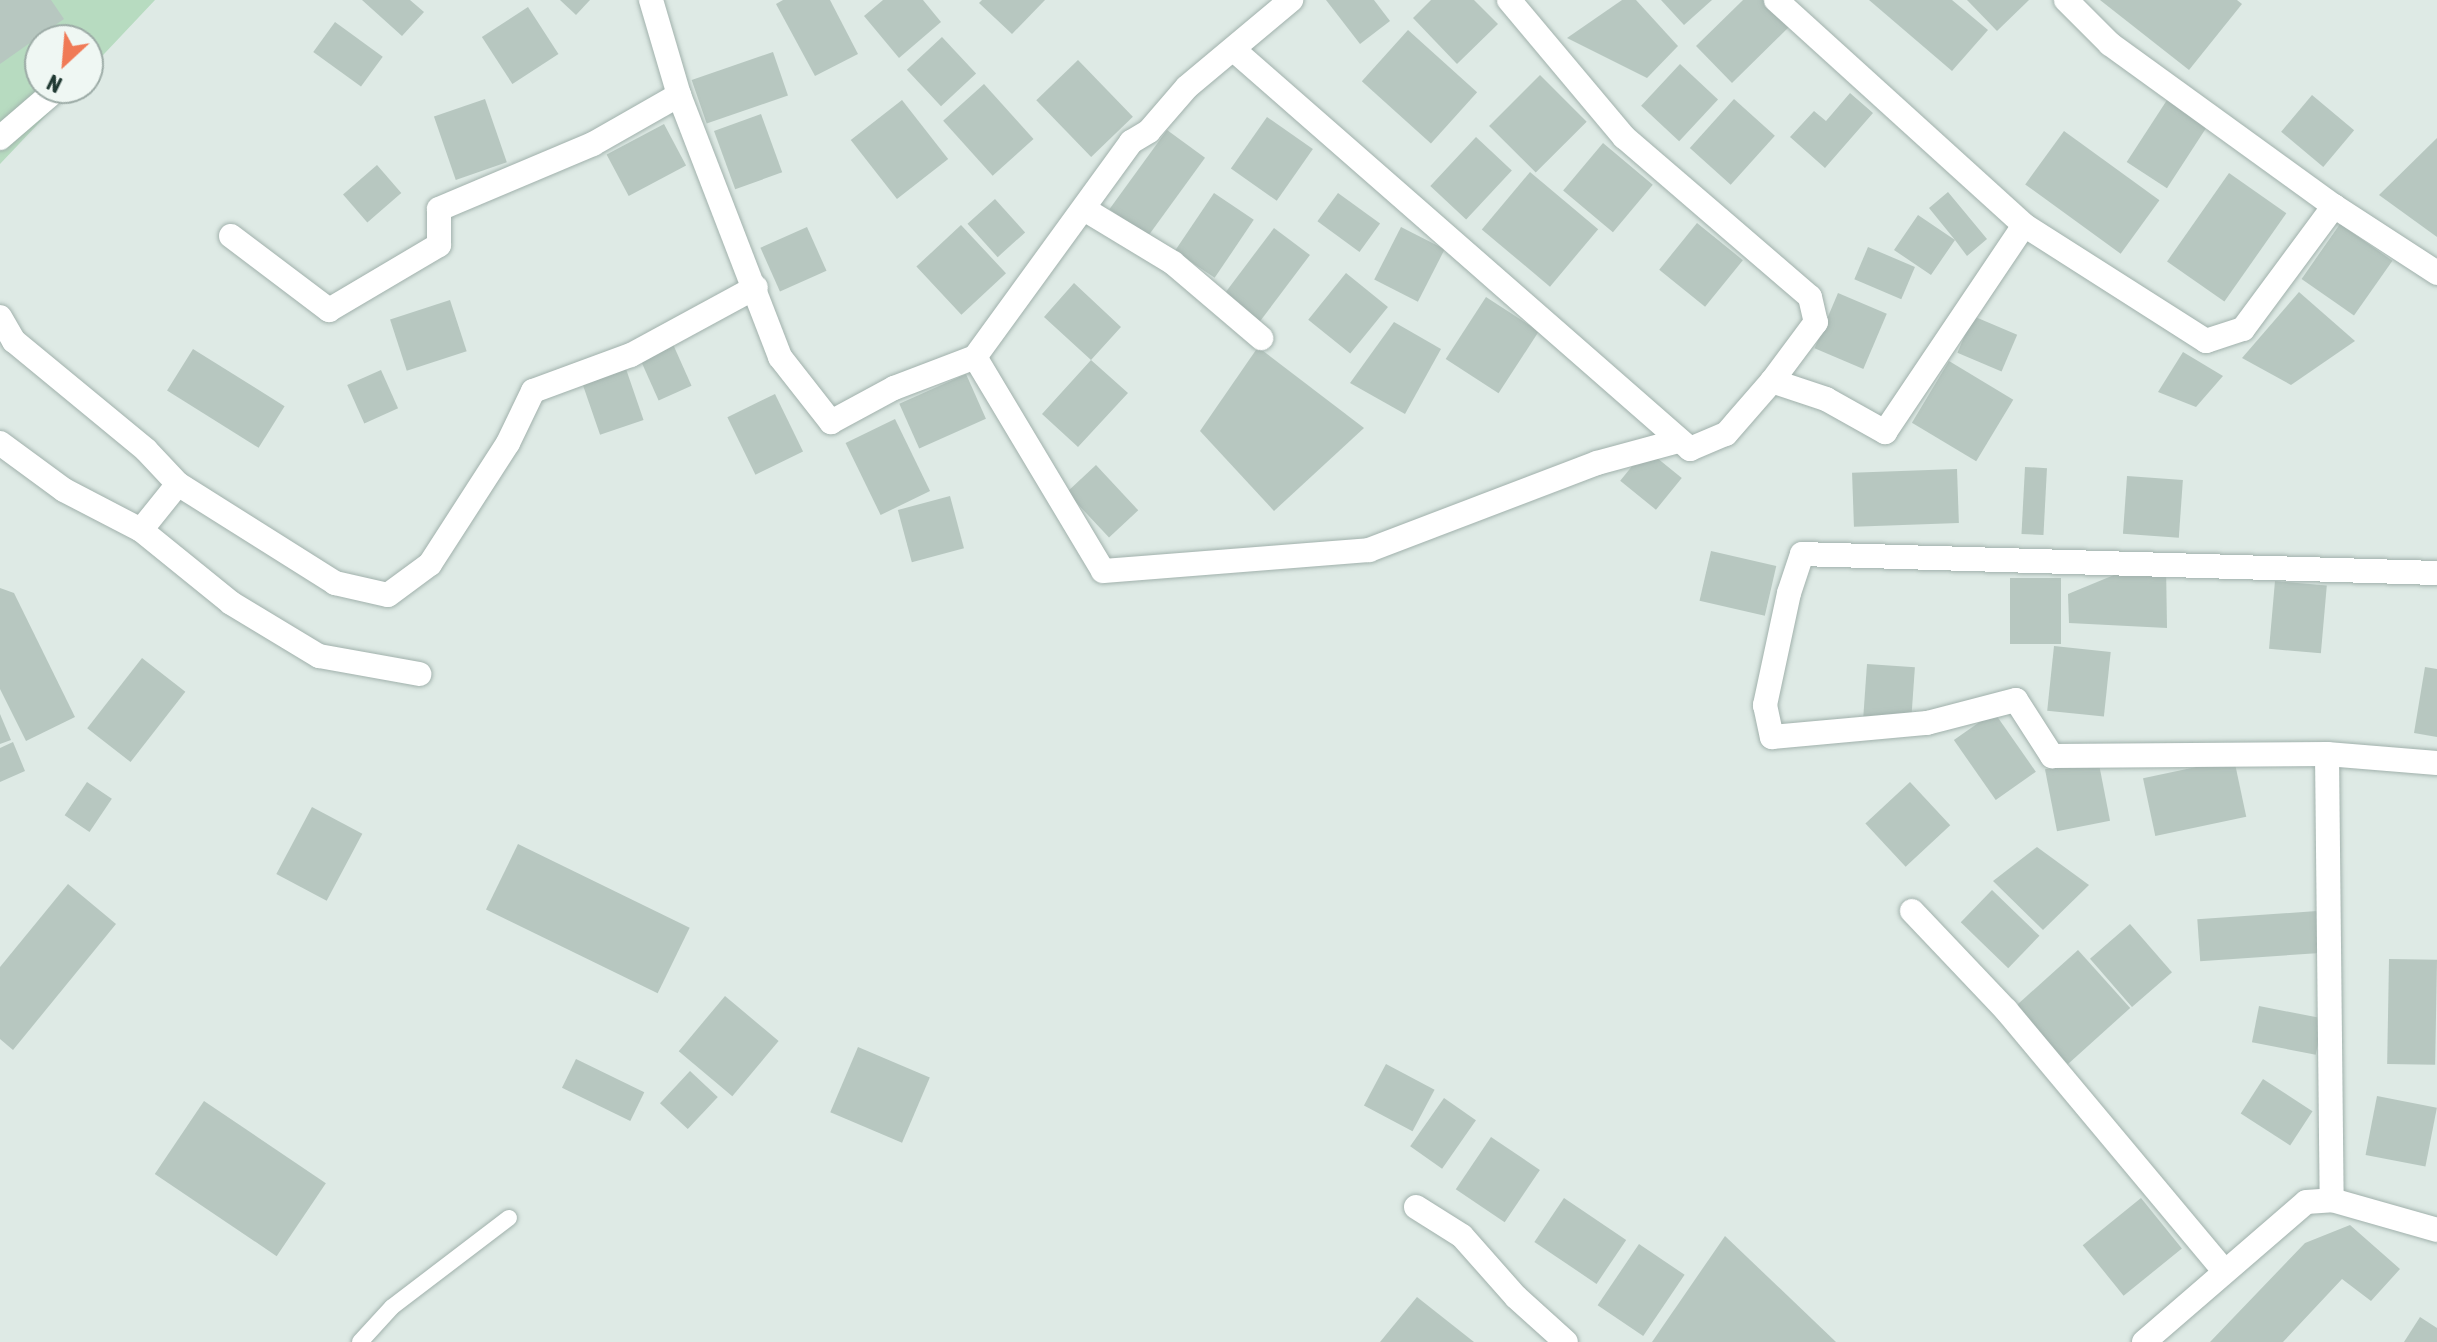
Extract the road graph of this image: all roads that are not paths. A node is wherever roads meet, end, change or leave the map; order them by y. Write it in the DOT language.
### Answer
graph roads {
  1 [pos="651,0"];
  2 [pos="1291,0"];
  3 [pos="1509,0"];
  4 [pos="1776,0"];
  5 [pos="2066,0"];
  6 [pos="1234,50"];
  7 [pos="679,95"];
  8 [pos="40,104"];
  9 [pos="0,138"];
  10 [pos="2334,206"];
  11 [pos="1084,209"];
  12 [pos="2024,225"];
  13 [pos="231,236"];
  14 [pos="2437,273"];
  15 [pos="756,287"];
  16 [pos="0,317"];
  17 [pos="1261,338"];
  18 [pos="975,357"];
  19 [pos="1772,381"];
  20 [pos="1678,441"];
  21 [pos="0,443"];
  22 [pos="178,484"];
  23 [pos="141,530"];
  24 [pos="2437,573"];
  25 [pos="419,674"];
  26 [pos="2327,754"];
  27 [pos="2437,763"];
  28 [pos="1912,911"];
  29 [pos="2332,1200"];
  30 [pos="1416,1207"];
  31 [pos="509,1218"];
  32 [pos="2435,1222"];
  33 [pos="2224,1271"];
  34 [pos="360,1342"];
  35 [pos="1566,1342"];
  36 [pos="2144,1342"];
  1 -- 7 [label="street"];
  2 -- 6 [label="street"];
  3 -- 19 [label="street"];
  4 -- 12 [label="street"];
  5 -- 10 [label="street"];
  6 -- 11 [label="street"];
  6 -- 20 [label="street"];
  7 -- 13 [label="street"];
  7 -- 15 [label="street"];
  8 -- 9 [label="street"];
  10 -- 12 [label="street"];
  10 -- 14 [label="street"];
  11 -- 17 [label="street"];
  11 -- 18 [label="street"];
  12 -- 19 [label="street"];
  15 -- 18 [label="street"];
  15 -- 22 [label="street"];
  16 -- 22 [label="street"];
  18 -- 20 [label="street"];
  19 -- 20 [label="street"];
  21 -- 23 [label="street"];
  22 -- 23 [label="street"];
  23 -- 25 [label="street"];
  24 -- 26 [label="street"];
  26 -- 27 [label="street"];
  26 -- 29 [label="street"];
  28 -- 33 [label="street"];
  29 -- 32 [label="street"];
  29 -- 33 [label="street"];
  30 -- 35 [label="street"];
  31 -- 34 [label="lane"];
  33 -- 36 [label="street"];
}
